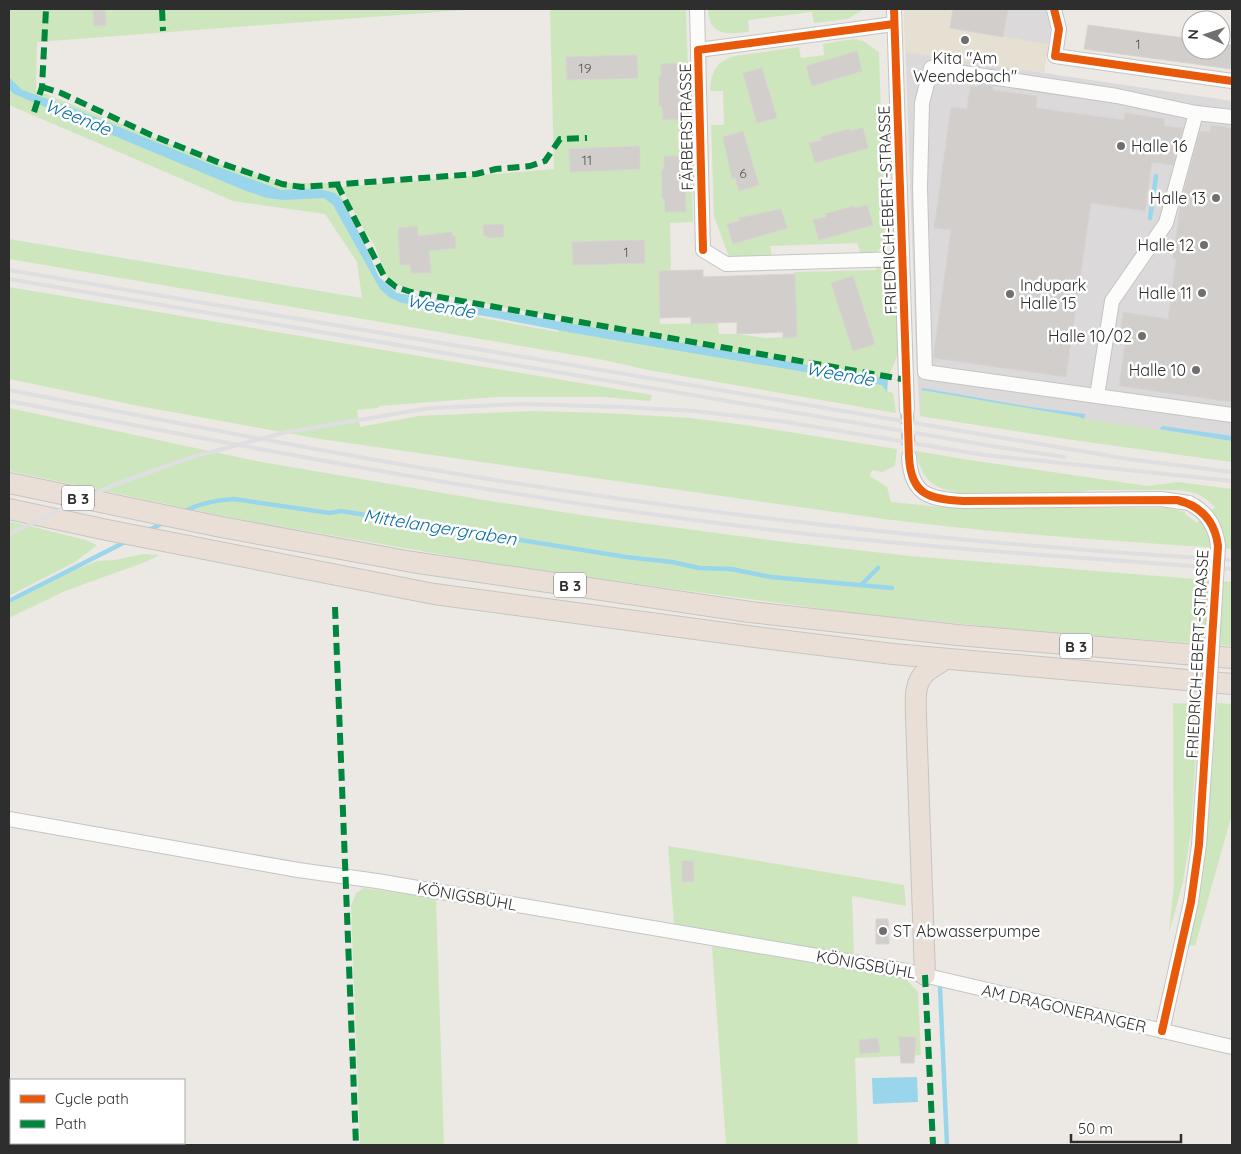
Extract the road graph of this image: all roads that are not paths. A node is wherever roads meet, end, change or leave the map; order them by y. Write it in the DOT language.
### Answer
graph roads {
  1 [pos="696,9"];
  2 [pos="894,9"];
  3 [pos="1054,9"];
  4 [pos="894,24"];
  5 [pos="698,50"];
  6 [pos="1232,81"];
  7 [pos="1196,113"];
  8 [pos="1232,117"];
  9 [pos="902,259"];
  10 [pos="1098,396"];
  11 [pos="907,410"];
  12 [pos="1232,416"];
  13 [pos="909,457"];
  14 [pos="9,483"];
  15 [pos="9,509"];
  16 [pos="1232,658"];
  17 [pos="945,659"];
  18 [pos="1232,684"];
  19 [pos="9,819"];
  20 [pos="925,975"];
  21 [pos="1162,1031"];
  22 [pos="1232,1047"];
  1 -- 5 [label="street, FÄRBERSTRASSE"];
  2 -- 4 [label="street, FRIEDRICH-EBERT-STRASSE"];
  3 -- 6 [label="street"];
  4 -- 5 [label="street, FÄRBERSTRASSE"];
  4 -- 9 [label="street, FRIEDRICH-EBERT-STRASSE"];
  5 -- 9 [label="street, FÄRBERSTRASSE"];
  7 -- 8 [label="street"];
  7 -- 10 [label="street"];
  7 -- 10 [label="street"];
  9 -- 11 [label="street, FRIEDRICH-EBERT-STRASSE"];
  10 -- 12 [label="street"];
  13 -- 21 [label="street, FRIEDRICH-EBERT-STRASSE, bridge"];
  14 -- 16 [label="highway, B 3"];
  15 -- 17 [label="highway, B 3"];
  17 -- 18 [label="highway, B 3"];
  17 -- 20 [label="highway"];
  19 -- 20 [label="street, KÖNIGSBÜHL"];
  20 -- 21 [label="street, AM DRAGONERANGER"];
  21 -- 22 [label="street, AM DRAGONERANGER"];
}
